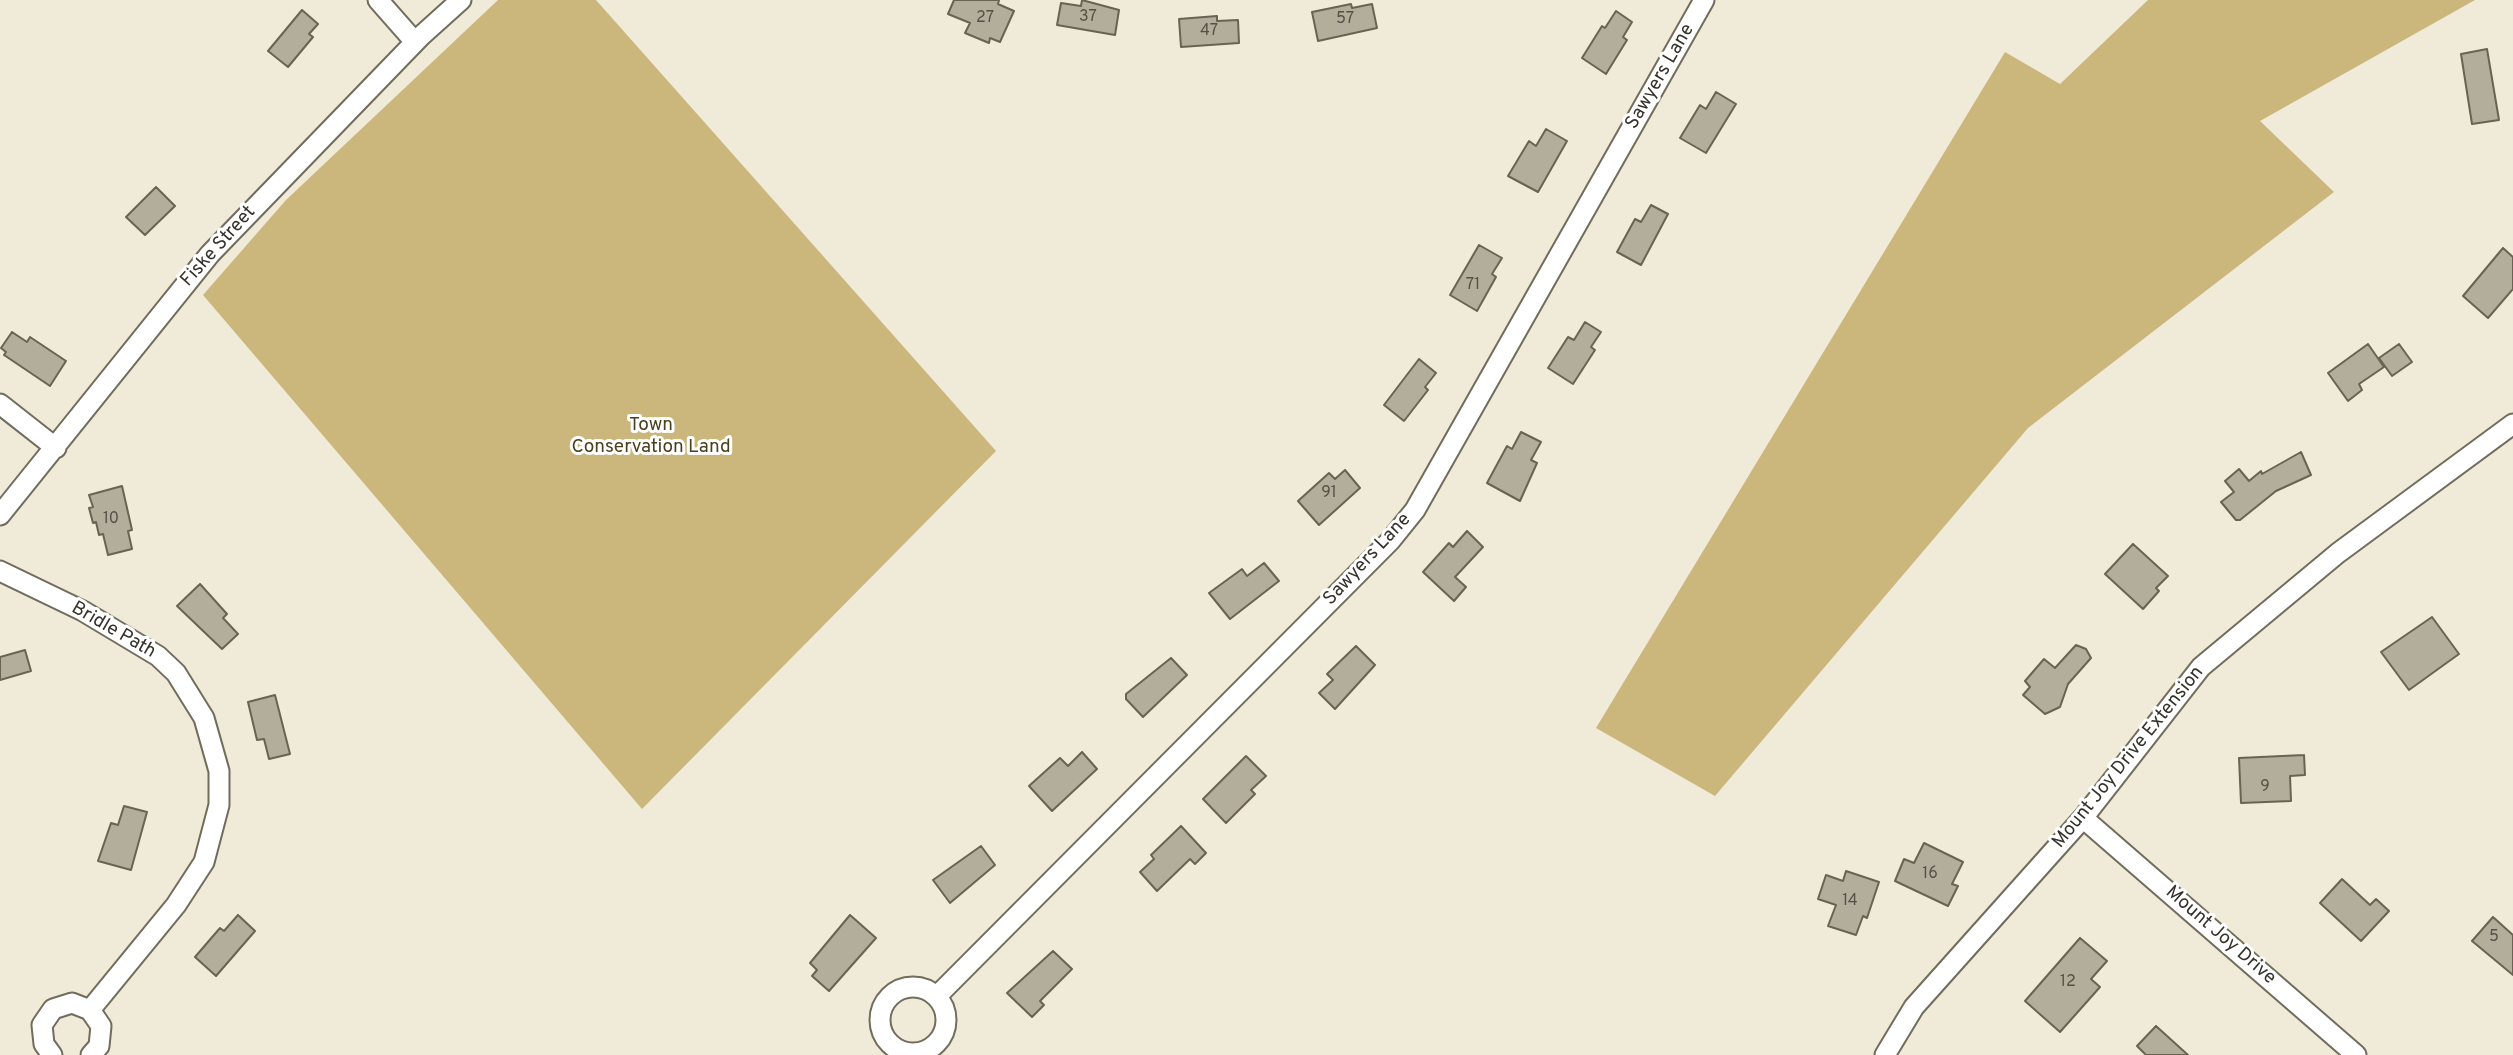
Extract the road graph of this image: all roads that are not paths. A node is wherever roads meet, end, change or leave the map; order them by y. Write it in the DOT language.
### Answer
graph roads {
  1 [pos="378,0"];
  2 [pos="461,0"];
  3 [pos="1704,0"];
  4 [pos="415,42"];
  5 [pos="0,404"];
  6 [pos="2513,424"];
  7 [pos="56,448"];
  8 [pos="0,515"];
  9 [pos="0,571"];
  10 [pos="2083,818"];
  11 [pos="937,996"];
  12 [pos="90,1010"];
  13 [pos="51,1055"];
  14 [pos="91,1055"];
  15 [pos="1885,1055"];
  16 [pos="2356,1055"];
  1 -- 4 [label="street"];
  2 -- 4 [label="street, Fiske Street"];
  3 -- 11 [label="street, Sawyers Lane"];
  4 -- 7 [label="street, Fiske Street"];
  5 -- 7 [label="street"];
  6 -- 10 [label="street, Mount Joy Drive Extension"];
  7 -- 8 [label="street, Fiske Street"];
  9 -- 12 [label="street, Bridle Path"];
  10 -- 15 [label="street, Mount Joy Drive Extension"];
  10 -- 16 [label="street, Mount Joy Drive"];
  12 -- 13 [label="street"];
  12 -- 14 [label="street"];
}
